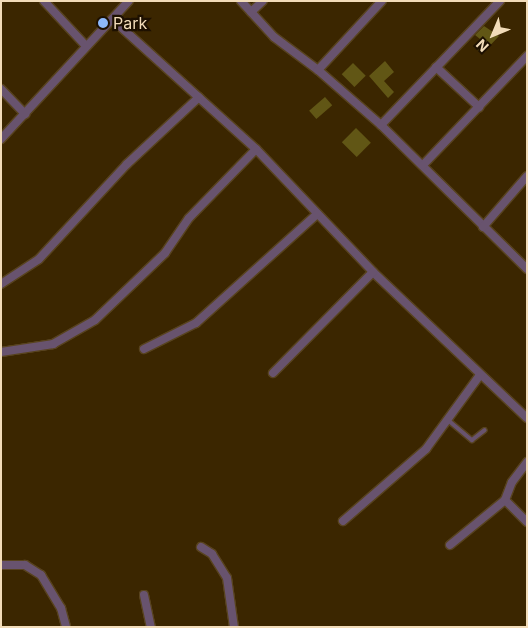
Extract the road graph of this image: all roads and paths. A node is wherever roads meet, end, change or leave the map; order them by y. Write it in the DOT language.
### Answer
graph roads {
  1 [pos="44,1"];
  2 [pos="128,1"];
  3 [pos="241,1"];
  4 [pos="263,1"];
  5 [pos="382,1"];
  6 [pos="500,1"];
  7 [pos="251,12"];
  8 [pos="112,19"];
  9 [pos="86,46"];
  10 [pos="527,56"];
  11 [pos="436,67"];
  12 [pos="318,70"];
  13 [pos="1,89"];
  14 [pos="199,97"];
  15 [pos="479,107"];
  16 [pos="25,114"];
  17 [pos="382,125"];
  18 [pos="1,139"];
  19 [pos="256,149"];
  20 [pos="423,165"];
  21 [pos="527,176"];
  22 [pos="317,214"];
  23 [pos="483,227"];
  24 [pos="527,269"];
  25 [pos="373,272"];
  26 [pos="1,284"];
  27 [pos="144,349"];
  28 [pos="1,352"];
  29 [pos="273,373"];
  30 [pos="480,375"];
  31 [pos="527,418"];
  32 [pos="449,421"];
  33 [pos="485,430"];
  34 [pos="527,462"];
  35 [pos="504,500"];
  36 [pos="343,521"];
  37 [pos="527,522"];
  38 [pos="450,545"];
  39 [pos="201,547"];
  40 [pos="1,565"];
  41 [pos="144,595"];
  42 [pos="66,627"];
  43 [pos="151,627"];
  44 [pos="234,627"];
  1 -- 9 [label="street"];
  2 -- 8 [label="street"];
  3 -- 7 [label="street"];
  4 -- 7 [label="street"];
  5 -- 12 [label="street"];
  6 -- 11 [label="street"];
  7 -- 12 [label="street"];
  8 -- 9 [label="street"];
  8 -- 14 [label="street"];
  9 -- 16 [label="street"];
  10 -- 15 [label="street"];
  11 -- 15 [label="street"];
  11 -- 17 [label="street"];
  12 -- 17 [label="street"];
  13 -- 16 [label="street"];
  14 -- 19 [label="street"];
  14 -- 26 [label="street"];
  15 -- 20 [label="street"];
  16 -- 18 [label="street"];
  17 -- 20 [label="street"];
  19 -- 22 [label="street"];
  19 -- 28 [label="street"];
  20 -- 23 [label="street"];
  21 -- 23 [label="street"];
  22 -- 25 [label="street"];
  22 -- 27 [label="street"];
  23 -- 24 [label="street"];
  25 -- 29 [label="street"];
  25 -- 30 [label="street"];
  30 -- 31 [label="street"];
  30 -- 32 [label="street"];
  32 -- 33 [label="lane"];
  32 -- 36 [label="street"];
  34 -- 35 [label="street"];
  35 -- 37 [label="street"];
  35 -- 38 [label="street"];
  39 -- 44 [label="street"];
  40 -- 42 [label="street"];
  41 -- 43 [label="street"];
}
